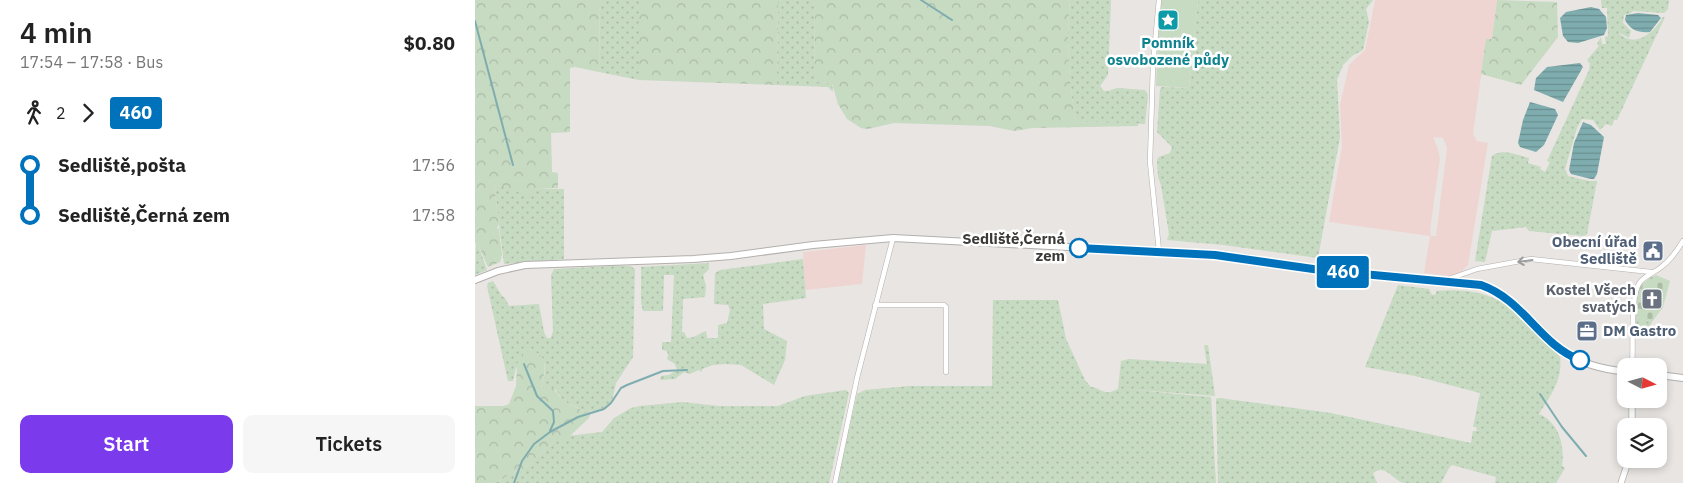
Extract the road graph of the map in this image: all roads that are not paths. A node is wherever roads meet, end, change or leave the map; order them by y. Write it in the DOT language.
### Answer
graph roads {
  1 [pos="1159,0"];
  2 [pos="893,238"];
  3 [pos="1683,241"];
  4 [pos="1159,251"];
  5 [pos="1651,272"];
  6 [pos="475,280"];
  7 [pos="1445,281"];
  8 [pos="875,306"];
  9 [pos="1633,358"];
  10 [pos="1617,370"];
  11 [pos="946,372"];
  12 [pos="1667,376"];
  13 [pos="1683,378"];
  14 [pos="1626,468"];
  15 [pos="835,483"];
  16 [pos="1621,483"];
  1 -- 4 [label="street"];
  2 -- 4 [label="main road"];
  2 -- 6 [label="main road"];
  2 -- 8 [label="street"];
  3 -- 5 [label="street"];
  4 -- 7 [label="main road"];
  5 -- 7 [label="street, one-way"];
  5 -- 9 [label="street"];
  7 -- 10 [label="main road"];
  8 -- 11 [label="street"];
  8 -- 15 [label="street"];
  12 -- 13 [label="main road"];
  14 -- 16 [label="street"];
}
